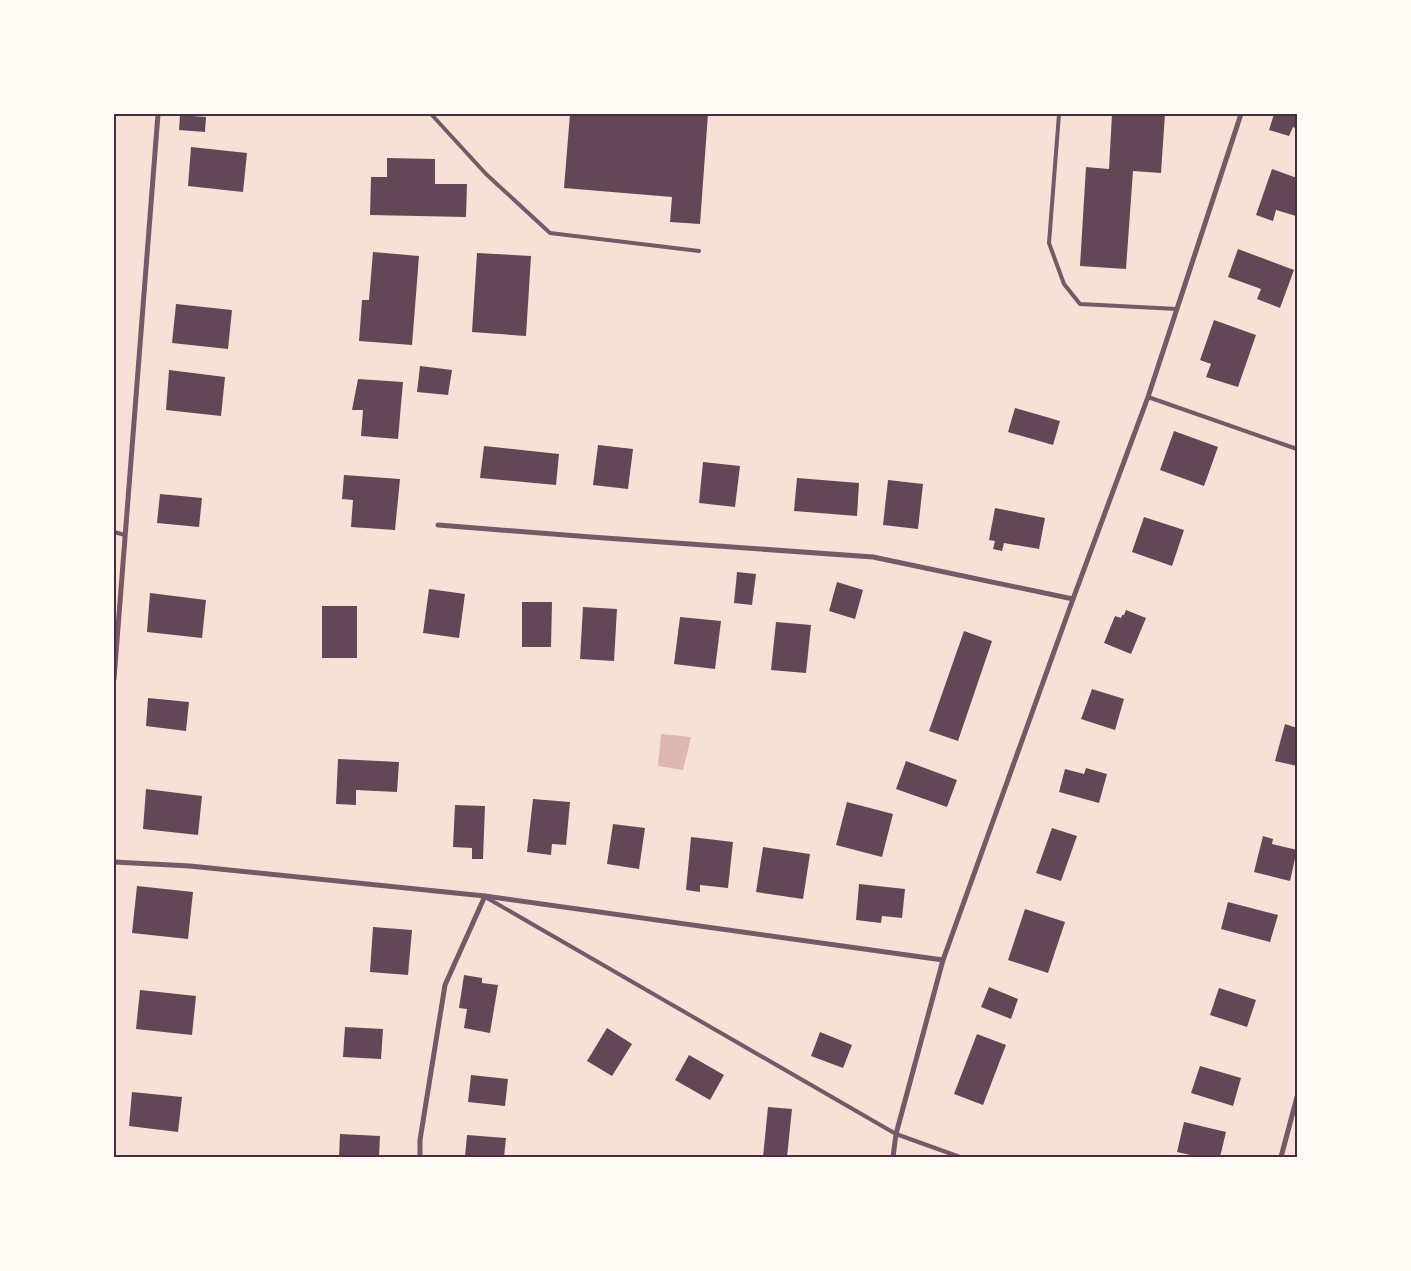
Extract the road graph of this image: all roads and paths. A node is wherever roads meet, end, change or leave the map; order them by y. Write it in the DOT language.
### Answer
graph roads {
  1 [pos="158,114"];
  2 [pos="431,114"];
  3 [pos="1059,114"];
  4 [pos="1241,114"];
  5 [pos="699,251"];
  6 [pos="1177,309"];
  7 [pos="1148,397"];
  8 [pos="1297,449"];
  9 [pos="438,525"];
  10 [pos="114,532"];
  11 [pos="125,535"];
  12 [pos="1073,599"];
  13 [pos="114,679"];
  14 [pos="114,862"];
  15 [pos="485,896"];
  16 [pos="943,960"];
  17 [pos="1297,1097"];
  18 [pos="896,1134"];
  19 [pos="420,1157"];
  20 [pos="893,1157"];
  21 [pos="960,1157"];
  22 [pos="1281,1157"];
  1 -- 11 [label="street"];
  2 -- 5 [label="lane"];
  3 -- 6 [label="lane"];
  4 -- 6 [label="street"];
  6 -- 7 [label="street"];
  7 -- 8 [label="lane"];
  7 -- 12 [label="street"];
  9 -- 12 [label="street"];
  10 -- 11 [label="lane"];
  11 -- 13 [label="street"];
  12 -- 16 [label="street"];
  14 -- 15 [label="street"];
  15 -- 16 [label="street"];
  15 -- 18 [label="lane"];
  15 -- 19 [label="street"];
  16 -- 18 [label="street"];
  17 -- 22 [label="street"];
  18 -- 20 [label="street"];
  18 -- 21 [label="lane"];
}
